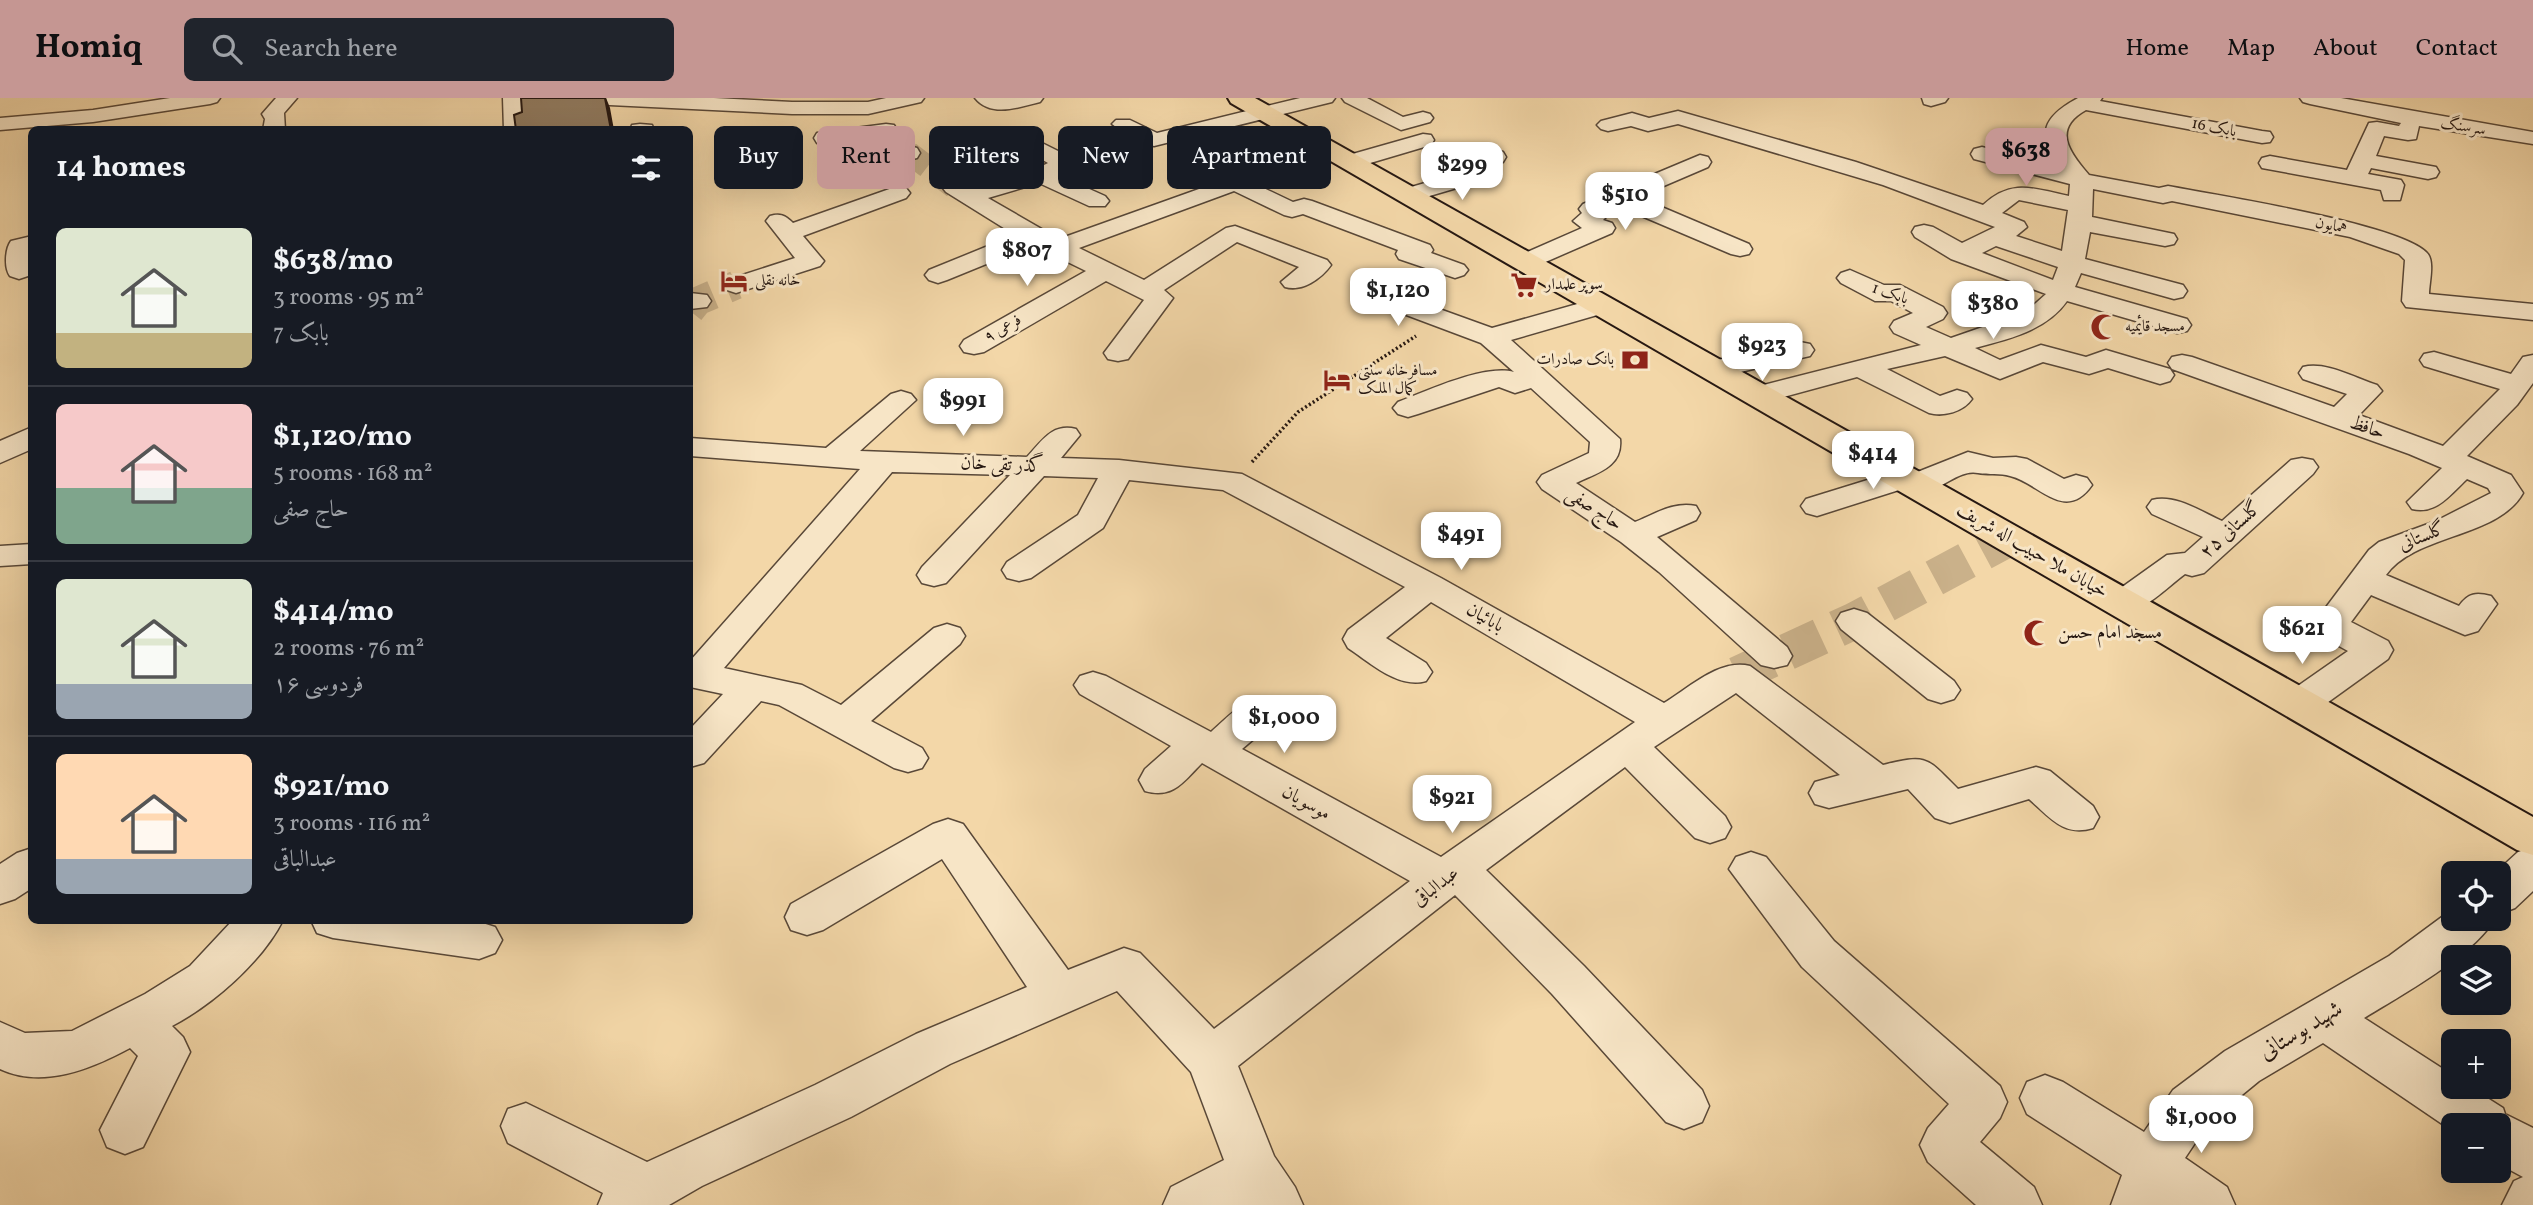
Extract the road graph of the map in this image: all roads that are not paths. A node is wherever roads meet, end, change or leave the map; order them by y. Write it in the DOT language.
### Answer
graph roads {
  1 [pos="210,98"];
  2 [pos="287,98"];
  3 [pos="513,98"];
  4 [pos="914,98"];
  5 [pos="985,98"];
  6 [pos="1032,98"];
  7 [pos="1325,98"];
  8 [pos="1352,98"];
  9 [pos="2310,98"];
  10 [pos="722,101"];
  11 [pos="2088,101"];
  12 [pos="147,103"];
  13 [pos="1252,105"];
  14 [pos="605,106"];
  15 [pos="1676,107"];
  16 [pos="868,108"];
  17 [pos="2406,112"];
  18 [pos="2062,117"];
  19 [pos="1423,118"];
  20 [pos="0,124"];
  21 [pos="1608,125"];
  22 [pos="144,126"];
  23 [pos="275,126"];
  24 [pos="515,126"];
  25 [pos="883,126"];
  26 [pos="1707,126"];
  27 [pos="2262,137"];
  28 [pos="2169,138"];
  29 [pos="2533,138"];
  30 [pos="1153,139"];
  31 [pos="1423,140"];
  32 [pos="1982,154"];
  33 [pos="1495,158"];
  34 [pos="1350,162"];
  35 [pos="2270,163"];
  36 [pos="2359,169"];
  37 [pos="2428,172"];
  38 [pos="1044,177"];
  39 [pos="974,189"];
  40 [pos="1219,189"];
  41 [pos="1248,189"];
  42 [pos="898,193"];
  43 [pos="2392,194"];
  44 [pos="1618,197"];
  45 [pos="1097,201"];
  46 [pos="2080,203"];
  47 [pos="1400,204"];
  48 [pos="1350,223"];
  49 [pos="1990,226"];
  50 [pos="1924,232"];
  51 [pos="1034,236"];
  52 [pos="2165,239"];
  53 [pos="28,244"];
  54 [pos="1057,248"];
  55 [pos="1740,249"];
  56 [pos="1960,254"];
  57 [pos="1525,262"];
  58 [pos="2072,263"];
  59 [pos="1455,270"];
  60 [pos="19,271"];
  61 [pos="1105,271"];
  62 [pos="937,275"];
  63 [pos="1850,278"];
  64 [pos="1294,282"];
  65 [pos="2169,282"];
  66 [pos="736,285"];
  67 [pos="2060,290"];
  68 [pos="1370,292"];
  69 [pos="1153,294"];
  70 [pos="1602,305"];
  71 [pos="2533,312"];
  72 [pos="2177,325"];
  73 [pos="1491,337"];
  74 [pos="974,346"];
  75 [pos="1945,347"];
  76 [pos="1800,350"];
  77 [pos="1118,353"];
  78 [pos="2434,360"];
  79 [pos="1860,368"];
  80 [pos="1714,369"];
  81 [pos="2313,373"];
  82 [pos="1537,378"];
  83 [pos="2522,389"];
  84 [pos="1758,394"];
  85 [pos="1957,399"];
  86 [pos="901,400"];
  87 [pos="1408,408"];
  88 [pos="843,416"];
  89 [pos="2339,419"];
  90 [pos="872,423"];
  91 [pos="1065,435"];
  92 [pos="28,438"];
  93 [pos="693,447"];
  94 [pos="0,454"];
  95 [pos="832,459"];
  96 [pos="1118,461"];
  97 [pos="884,462"];
  98 [pos="2455,462"];
  99 [pos="1038,467"];
  100 [pos="2302,467"];
  101 [pos="1231,481"];
  102 [pos="1909,481"];
  103 [pos="2076,485"];
  104 [pos="2423,502"];
  105 [pos="2518,505"];
  106 [pos="1817,506"];
  107 [pos="2163,508"];
  108 [pos="1684,513"];
  109 [pos="1633,535"];
  110 [pos="2225,535"];
  111 [pos="28,554"];
  112 [pos="0,556"];
  113 [pos="1019,570"];
  114 [pos="934,575"];
  115 [pos="2366,579"];
  116 [pos="1429,586"];
  117 [pos="2123,603"];
  118 [pos="2479,604"];
  119 [pos="1854,621"];
  120 [pos="947,636"];
  121 [pos="1774,656"];
  122 [pos="1413,672"];
  123 [pos="1093,685"];
  124 [pos="752,687"];
  125 [pos="1941,690"];
  126 [pos="2299,704"];
  127 [pos="1262,710"];
  128 [pos="1663,720"];
  129 [pos="844,723"];
  130 [pos="1627,745"];
  131 [pos="1206,748"];
  132 [pos="693,750"];
  133 [pos="908,758"];
  134 [pos="1159,780"];
  135 [pos="1876,781"];
  136 [pos="1829,793"];
  137 [pos="2078,817"];
  138 [pos="1710,827"];
  139 [pos="2533,838"];
  140 [pos="2533,864"];
  141 [pos="28,868"];
  142 [pos="1751,869"];
  143 [pos="1452,875"];
  144 [pos="2511,885"];
  145 [pos="0,887"];
  146 [pos="807,917"];
  147 [pos="257,924"];
  148 [pos="362,924"];
  149 [pos="2456,931"];
  150 [pos="479,940"];
  151 [pos="1058,994"];
  152 [pos="2323,1017"];
  153 [pos="135,1022"];
  154 [pos="0,1043"];
  155 [pos="1211,1059"];
  156 [pos="2045,1098"];
  157 [pos="1684,1106"];
  158 [pos="2467,1113"];
  159 [pos="526,1126"];
  160 [pos="125,1130"];
  161 [pos="2511,1143"];
  162 [pos="2533,1157"];
  163 [pos="2145,1185"];
  164 [pos="1265,1188"];
  165 [pos="636,1197"];
  166 [pos="2533,1199"];
  167 [pos="1190,1205"];
  168 [pos="2015,1205"];
  169 [pos="2208,1205"];
  170 [pos="2529,1205"];
  1 -- 12 [label="street"];
  2 -- 23 [label="street"];
  3 -- 24 [label="street"];
  4 -- 16 [label="street"];
  5 -- 6 [label="street"];
  7 -- 13 [label="street"];
  8 -- 19 [label="street"];
  9 -- 17 [label="street, سرسنگ"];
  10 -- 14 [label="street"];
  10 -- 16 [label="street"];
  11 -- 18 [label="street"];
  11 -- 27 [label="street, بابک 16"];
  12 -- 20 [label="street"];
  12 -- 22 [label="street"];
  13 -- 30 [label="street"];
  13 -- 34 [label="main road, خیابان ملا حبیب اله شریف"];
  15 -- 21 [label="street"];
  15 -- 26 [label="street"];
  16 -- 25 [label="street"];
  17 -- 29 [label="street, سرسنگ"];
  17 -- 36 [label="street"];
  18 -- 28 [label="street"];
  18 -- 46 [label="street"];
  26 -- 44 [label="street"];
  26 -- 49 [label="street"];
  31 -- 34 [label="street"];
  32 -- 46 [label="street"];
  33 -- 47 [label="street"];
  34 -- 47 [label="main road, خیابان ملا حبیب اله شریف"];
  35 -- 36 [label="street"];
  36 -- 37 [label="street"];
  36 -- 43 [label="street"];
  38 -- 45 [label="street"];
  39 -- 51 [label="street"];
  40 -- 54 [label="street"];
  41 -- 48 [label="street"];
  42 -- 66 [label="street"];
  44 -- 55 [label="street"];
  44 -- 57 [label="street"];
  46 -- 49 [label="street"];
  46 -- 52 [label="street"];
  46 -- 58 [label="street"];
  46 -- 71 [label="street, همایون"];
  47 -- 48 [label="street"];
  47 -- 57 [label="main road, خیابان ملا حبیب اله شریف"];
  48 -- 59 [label="street"];
  49 -- 56 [label="street"];
  49 -- 58 [label="street"];
  50 -- 56 [label="street"];
  51 -- 54 [label="street"];
  51 -- 62 [label="street"];
  53 -- 60 [label="street"];
  54 -- 61 [label="street"];
  56 -- 67 [label="street"];
  57 -- 70 [label="main road, خیابان ملا حبیب اله شریف"];
  58 -- 65 [label="street"];
  58 -- 67 [label="street"];
  61 -- 69 [label="street"];
  61 -- 74 [label="street, فرعی ۹"];
  63 -- 75 [label="street, بابک 1"];
  64 -- 69 [label="street"];
  67 -- 72 [label="street"];
  67 -- 75 [label="street"];
  68 -- 73 [label="street"];
  69 -- 77 [label="street"];
  70 -- 73 [label="street"];
  70 -- 80 [label="main road, خیابان ملا حبیب اله شریف"];
  73 -- 82 [label="street, حاج صفی"];
  75 -- 79 [label="street"];
  75 -- 89 [label="street, حافظ"];
  76 -- 80 [label="street"];
  78 -- 83 [label="lane"];
  79 -- 84 [label="street"];
  79 -- 85 [label="street"];
  80 -- 84 [label="main road, خیابان ملا حبیب اله شریف"];
  81 -- 89 [label="street"];
  82 -- 87 [label="street"];
  82 -- 109 [label="street, حاج صفی"];
  83 -- 98 [label="street"];
  84 -- 102 [label="main road, خیابان ملا حبیب اله شریف"];
  86 -- 90 [label="street"];
  88 -- 90 [label="street"];
  89 -- 98 [label="street, حافظ"];
  90 -- 95 [label="street"];
  91 -- 99 [label="street"];
  92 -- 94 [label="street"];
  93 -- 95 [label="street, گذر تقی خان"];
  95 -- 97 [label="street, گذر تقی خان"];
  96 -- 99 [label="street, گذر تقی خان"];
  96 -- 101 [label="street, گذر تقی خان"];
  96 -- 113 [label="street"];
  97 -- 99 [label="street, گذر تقی خان"];
  97 -- 124 [label="street"];
  98 -- 104 [label="street"];
  98 -- 105 [label="street, حافظ"];
  99 -- 114 [label="street"];
  100 -- 110 [label="street, گلستانی ۲۵"];
  101 -- 116 [label="street, بابائیان"];
  102 -- 103 [label="street"];
  102 -- 106 [label="street"];
  102 -- 117 [label="main road, خیابان ملا حبیب اله شریف"];
  105 -- 115 [label="street, گلستانی"];
  107 -- 110 [label="street"];
  108 -- 109 [label="street"];
  109 -- 121 [label="street, حاج صفی"];
  110 -- 117 [label="street, گلستانی ۲۵"];
  111 -- 112 [label="street"];
  115 -- 118 [label="street"];
  115 -- 126 [label="street, گلستانی"];
  116 -- 122 [label="street"];
  116 -- 128 [label="street, بابائیان"];
  117 -- 126 [label="main road, خیابان ملا حبیب اله شریف"];
  119 -- 125 [label="street"];
  120 -- 129 [label="street"];
  123 -- 131 [label="street, موسویان"];
  124 -- 129 [label="street"];
  124 -- 132 [label="street"];
  126 -- 139 [label="main road, خیابان ملا حبیب اله شریف"];
  127 -- 131 [label="street"];
  128 -- 130 [label="street, عبدالباقی"];
  128 -- 135 [label="street, عبدالباقی"];
  129 -- 133 [label="street"];
  130 -- 138 [label="street"];
  130 -- 143 [label="street, عبدالباقی"];
  131 -- 134 [label="street"];
  131 -- 143 [label="street, موسویان"];
  135 -- 136 [label="street"];
  135 -- 137 [label="street"];
  140 -- 144 [label="street"];
  141 -- 145 [label="street"];
  142 -- 168 [label="street"];
  143 -- 155 [label="street, عبدالباقی"];
  143 -- 157 [label="street, موسویان"];
  146 -- 151 [label="street"];
  147 -- 153 [label="street"];
  148 -- 150 [label="street"];
  149 -- 152 [label="street, شهید بوستانی"];
  151 -- 155 [label="street"];
  151 -- 165 [label="street"];
  152 -- 158 [label="street"];
  152 -- 163 [label="street, شهید بوستانی"];
  153 -- 154 [label="street"];
  153 -- 160 [label="street"];
  155 -- 164 [label="street"];
  156 -- 163 [label="street"];
  159 -- 165 [label="street"];
  161 -- 162 [label="street"];
  163 -- 169 [label="street"];
  164 -- 167 [label="street"];
  166 -- 170 [label="street"];
}
